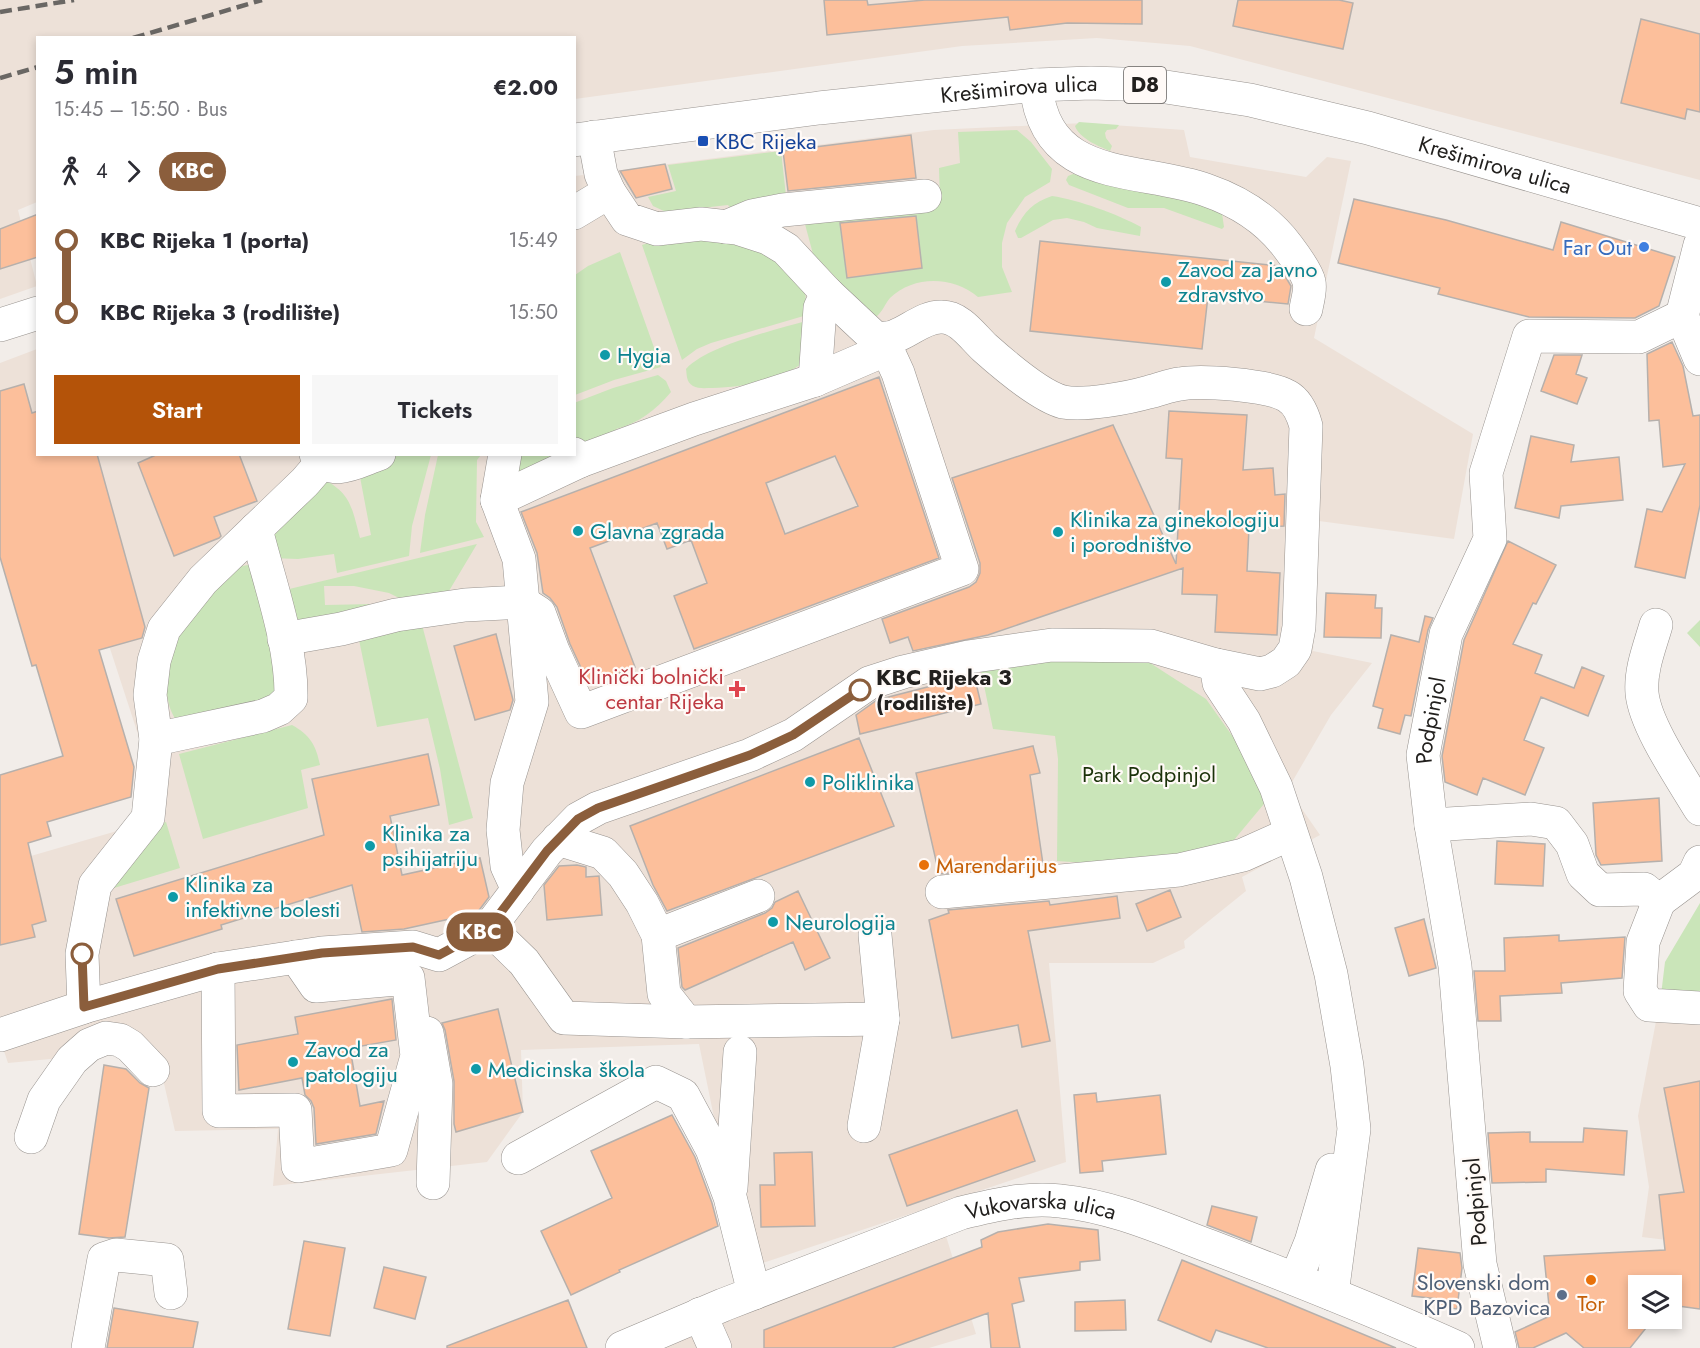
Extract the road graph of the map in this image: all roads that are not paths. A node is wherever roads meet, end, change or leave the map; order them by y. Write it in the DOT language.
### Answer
graph roads {
  1 [pos="1036,85"];
  2 [pos="584,139"];
  3 [pos="609,192"];
  4 [pos="924,196"];
  5 [pos="576,212"];
  6 [pos="1700,224"];
  7 [pos="726,227"];
  8 [pos="1700,245"];
  9 [pos="827,293"];
  10 [pos="1306,309"];
  11 [pos="36,314"];
  12 [pos="1682,316"];
  13 [pos="0,325"];
  14 [pos="887,343"];
  15 [pos="1700,359"];
  16 [pos="814,380"];
  17 [pos="373,456"];
  18 [pos="505,456"];
  19 [pos="322,458"];
  20 [pos="577,458"];
  21 [pos="497,500"];
  22 [pos="256,529"];
  23 [pos="522,602"];
  24 [pos="1656,625"];
  25 [pos="284,639"];
  26 [pos="1216,664"];
  27 [pos="156,739"];
  28 [pos="1700,809"];
  29 [pos="1431,825"];
  30 [pos="1290,834"];
  31 [pos="558,839"];
  32 [pos="1700,862"];
  33 [pos="518,890"];
  34 [pos="942,892"];
  35 [pos="758,896"];
  36 [pos="1659,901"];
  37 [pos="489,928"];
  38 [pos="658,935"];
  39 [pos="875,935"];
  40 [pos="439,955"];
  41 [pos="296,957"];
  42 [pos="218,969"];
  43 [pos="84,1007"];
  44 [pos="1700,1008"];
  45 [pos="883,1019"];
  46 [pos="686,1022"];
  47 [pos="0,1035"];
  48 [pos="740,1052"];
  49 [pos="153,1070"];
  50 [pos="1350,1106"];
  51 [pos="864,1126"];
  52 [pos="31,1137"];
  53 [pos="518,1158"];
  54 [pos="434,1183"];
  55 [pos="730,1197"];
  56 [pos="1296,1280"];
  57 [pos="171,1293"];
  58 [pos="754,1293"];
  59 [pos="1332,1294"];
  60 [pos="700,1314"];
  61 [pos="88,1348"];
  62 [pos="622,1348"];
  63 [pos="715,1348"];
  64 [pos="1458,1348"];
  65 [pos="1500,1348"];
  1 -- 2 [label="main road, Krešimirova ulica / D8"];
  1 -- 6 [label="main road, Krešimirova ulica / D8"];
  1 -- 10 [label="main road"];
  2 -- 3 [label="main road"];
  3 -- 5 [label="main road"];
  3 -- 7 [label="main road"];
  4 -- 7 [label="main road"];
  7 -- 9 [label="main road"];
  8 -- 12 [label="main road"];
  9 -- 14 [label="main road"];
  9 -- 16 [label="main road"];
  11 -- 13 [label="main road"];
  12 -- 15 [label="main road"];
  12 -- 29 [label="main road, Podpinjol"];
  14 -- 16 [label="main road"];
  14 -- 23 [label="main road"];
  14 -- 26 [label="main road"];
  16 -- 20 [label="main road"];
  17 -- 19 [label="main road"];
  18 -- 21 [label="main road"];
  19 -- 22 [label="main road"];
  20 -- 21 [label="main road"];
  21 -- 23 [label="main road"];
  22 -- 25 [label="main road"];
  22 -- 27 [label="main road"];
  23 -- 25 [label="main road"];
  23 -- 33 [label="main road"];
  24 -- 28 [label="main road"];
  25 -- 27 [label="main road"];
  26 -- 30 [label="main road"];
  26 -- 31 [label="main road"];
  27 -- 43 [label="main road"];
  29 -- 36 [label="main road"];
  29 -- 65 [label="main road, Podpinjol"];
  30 -- 34 [label="main road"];
  30 -- 50 [label="main road"];
  31 -- 33 [label="main road"];
  31 -- 38 [label="main road"];
  32 -- 36 [label="main road"];
  33 -- 37 [label="main road"];
  35 -- 38 [label="main road"];
  36 -- 44 [label="main road"];
  37 -- 40 [label="main road"];
  37 -- 46 [label="main road"];
  38 -- 46 [label="main road"];
  39 -- 45 [label="main road"];
  40 -- 41 [label="main road"];
  40 -- 54 [label="main road"];
  41 -- 42 [label="main road"];
  41 -- 42 [label="main road"];
  42 -- 43 [label="main road"];
  43 -- 47 [label="main road"];
  45 -- 46 [label="main road"];
  45 -- 51 [label="main road"];
  48 -- 55 [label="main road"];
  49 -- 52 [label="main road"];
  50 -- 56 [label="main road"];
  50 -- 59 [label="main road"];
  53 -- 55 [label="main road"];
  55 -- 58 [label="main road"];
  56 -- 58 [label="main road, Vukovarska ulica"];
  56 -- 59 [label="main road, Vukovarska ulica"];
  57 -- 61 [label="main road"];
  58 -- 60 [label="main road, Vukovarska ulica"];
  59 -- 64 [label="main road, Vukovarska ulica"];
  60 -- 62 [label="main road, Vukovarska ulica"];
  60 -- 63 [label="main road"];
}
